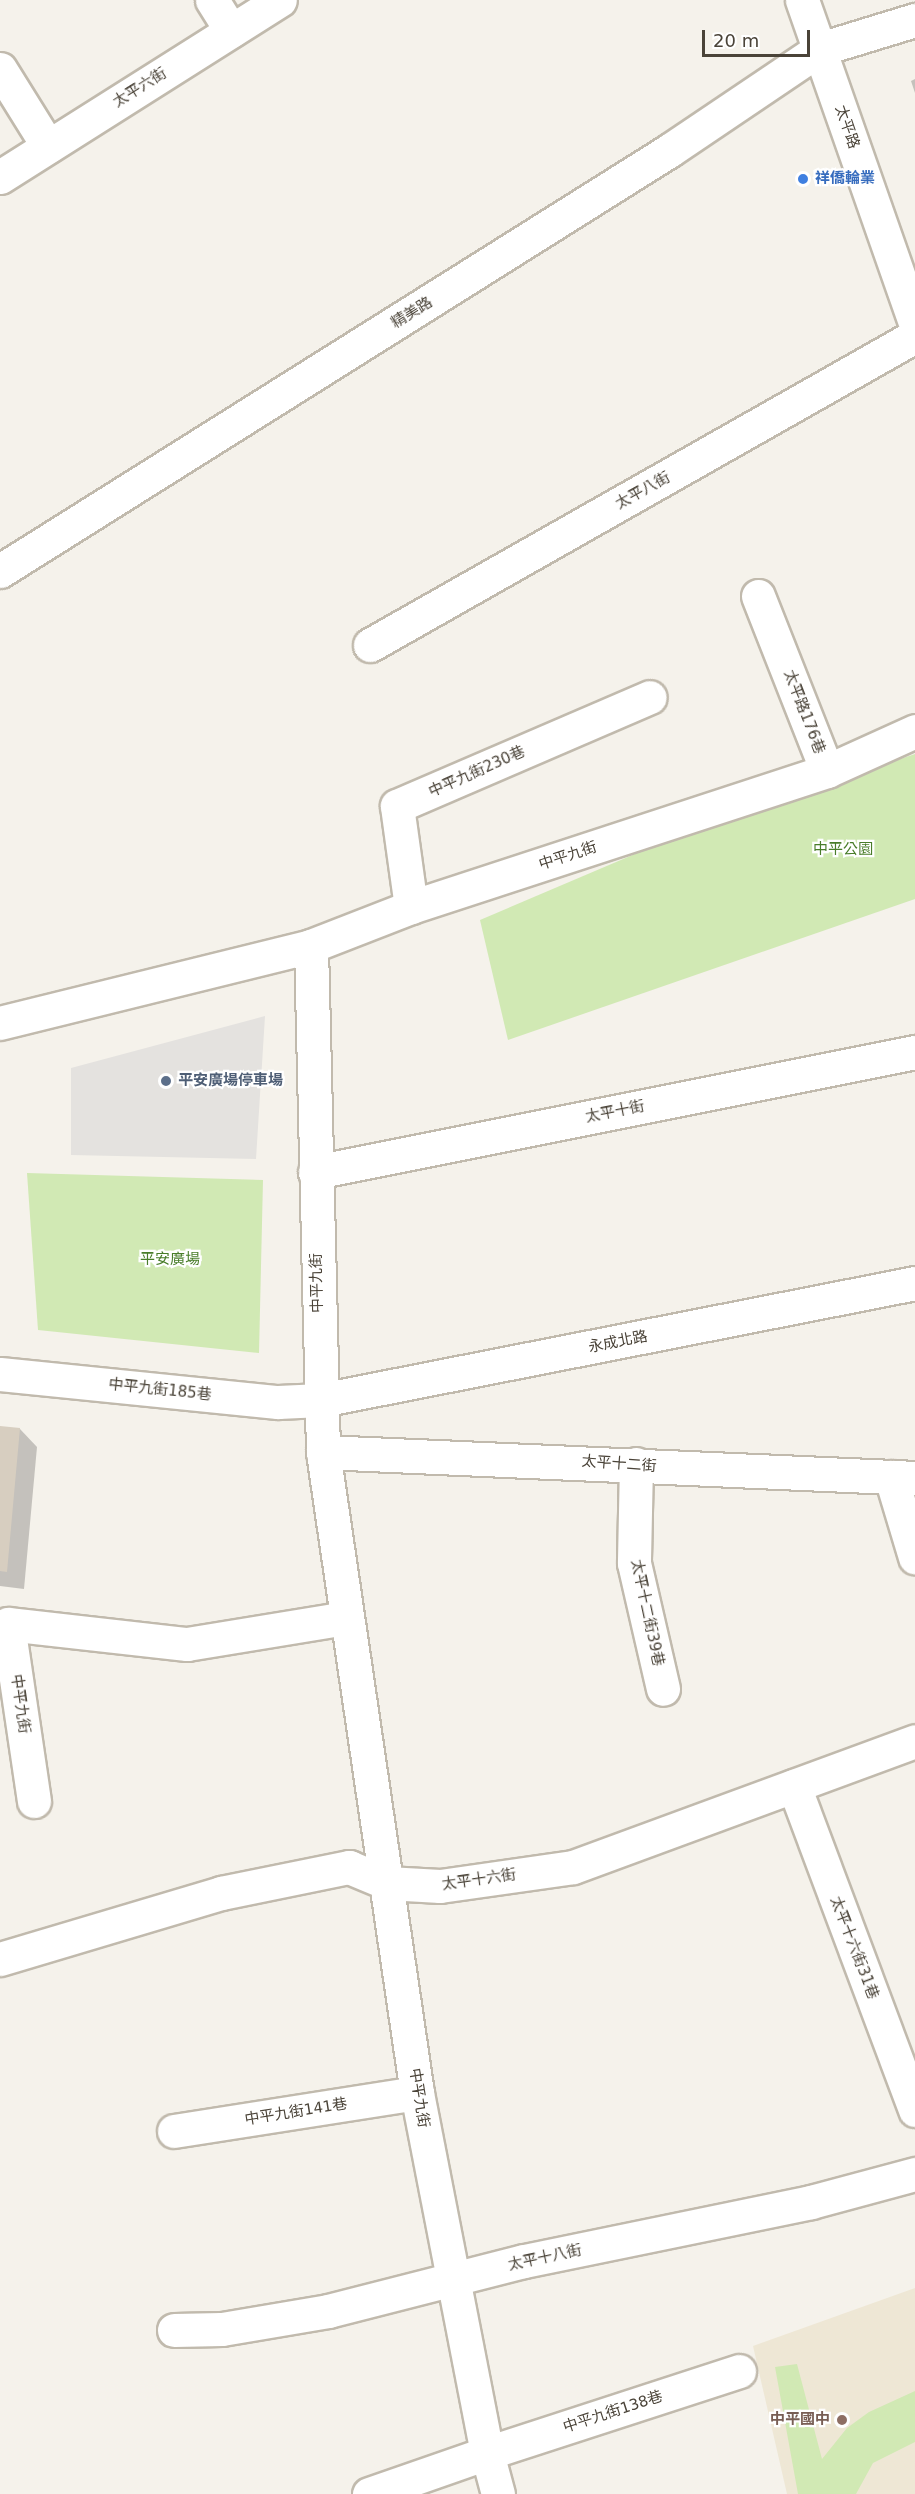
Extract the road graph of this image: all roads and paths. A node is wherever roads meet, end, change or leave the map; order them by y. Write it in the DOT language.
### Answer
graph roads {
  1 [pos="212,0"];
  2 [pos="280,0"];
  3 [pos="802,0"];
  4 [pos="915,20"];
  5 [pos="231,31"];
  6 [pos="820,49"];
  7 [pos="0,69"];
  8 [pos="48,146"];
  9 [pos="0,177"];
  10 [pos="915,323"];
  11 [pos="915,336"];
  12 [pos="0,571"];
  13 [pos="758,596"];
  14 [pos="370,645"];
  15 [pos="650,696"];
  16 [pos="915,731"];
  17 [pos="827,771"];
  18 [pos="411,907"];
  19 [pos="311,946"];
  20 [pos="0,1023"];
  21 [pos="915,1052"];
  22 [pos="315,1172"];
  23 [pos="915,1283"];
  24 [pos="0,1374"];
  25 [pos="321,1400"];
  26 [pos="323,1452"];
  27 [pos="636,1464"];
  28 [pos="903,1477"];
  29 [pos="915,1557"];
  30 [pos="346,1618"];
  31 [pos="663,1689"];
  32 [pos="915,1741"];
  33 [pos="794,1786"];
  34 [pos="34,1801"];
  35 [pos="387,1883"];
  36 [pos="0,1959"];
  37 [pos="417,2093"];
  38 [pos="915,2110"];
  39 [pos="174,2131"];
  40 [pos="915,2174"];
  41 [pos="451,2282"];
  42 [pos="174,2330"];
  43 [pos="739,2372"];
  44 [pos="487,2453"];
  45 [pos="369,2494"];
  46 [pos="498,2494"];
  1 -- 5 [label="street"];
  2 -- 5 [label="street, 太平六街"];
  3 -- 6 [label="street, 太平路"];
  4 -- 6 [label="street, 精美路"];
  5 -- 8 [label="street, 太平六街"];
  6 -- 10 [label="street, 太平路"];
  6 -- 12 [label="street, 精美路"];
  7 -- 8 [label="street"];
  8 -- 9 [label="street, 太平六街"];
  11 -- 14 [label="street, 太平八街"];
  13 -- 17 [label="street, 太平路176巷"];
  15 -- 18 [label="street, 中平九街230巷"];
  16 -- 17 [label="street, 太平路176巷"];
  17 -- 18 [label="street, 中平九街"];
  18 -- 19 [label="street, 中平九街"];
  19 -- 20 [label="street, 中平九街"];
  19 -- 22 [label="street, 中平九街"];
  21 -- 22 [label="street, 太平十街"];
  22 -- 25 [label="street, 中平九街"];
  23 -- 25 [label="street, 永成北路"];
  24 -- 25 [label="street, 中平九街185巷"];
  25 -- 26 [label="street, 中平九街"];
  26 -- 27 [label="street, 太平十二街"];
  26 -- 30 [label="street, 中平九街"];
  27 -- 28 [label="street, 太平十二街"];
  27 -- 31 [label="street, 太平十二街39巷"];
  28 -- 29 [label="street"];
  30 -- 34 [label="street, 中平九街"];
  30 -- 35 [label="street, 中平九街"];
  32 -- 33 [label="street, 太平十六街"];
  33 -- 35 [label="street, 太平十六街"];
  33 -- 38 [label="street, 太平十六街31巷"];
  35 -- 36 [label="street, 太平十六街"];
  35 -- 37 [label="street, 中平九街"];
  37 -- 39 [label="street, 中平九街141巷"];
  37 -- 41 [label="street, 中平九街"];
  40 -- 41 [label="street, 太平十八街"];
  41 -- 42 [label="street, 太平十八街"];
  41 -- 44 [label="street, 中平九街"];
  43 -- 44 [label="street, 中平九街138巷"];
  44 -- 45 [label="street"];
  44 -- 46 [label="street, 中平九街"];
}
